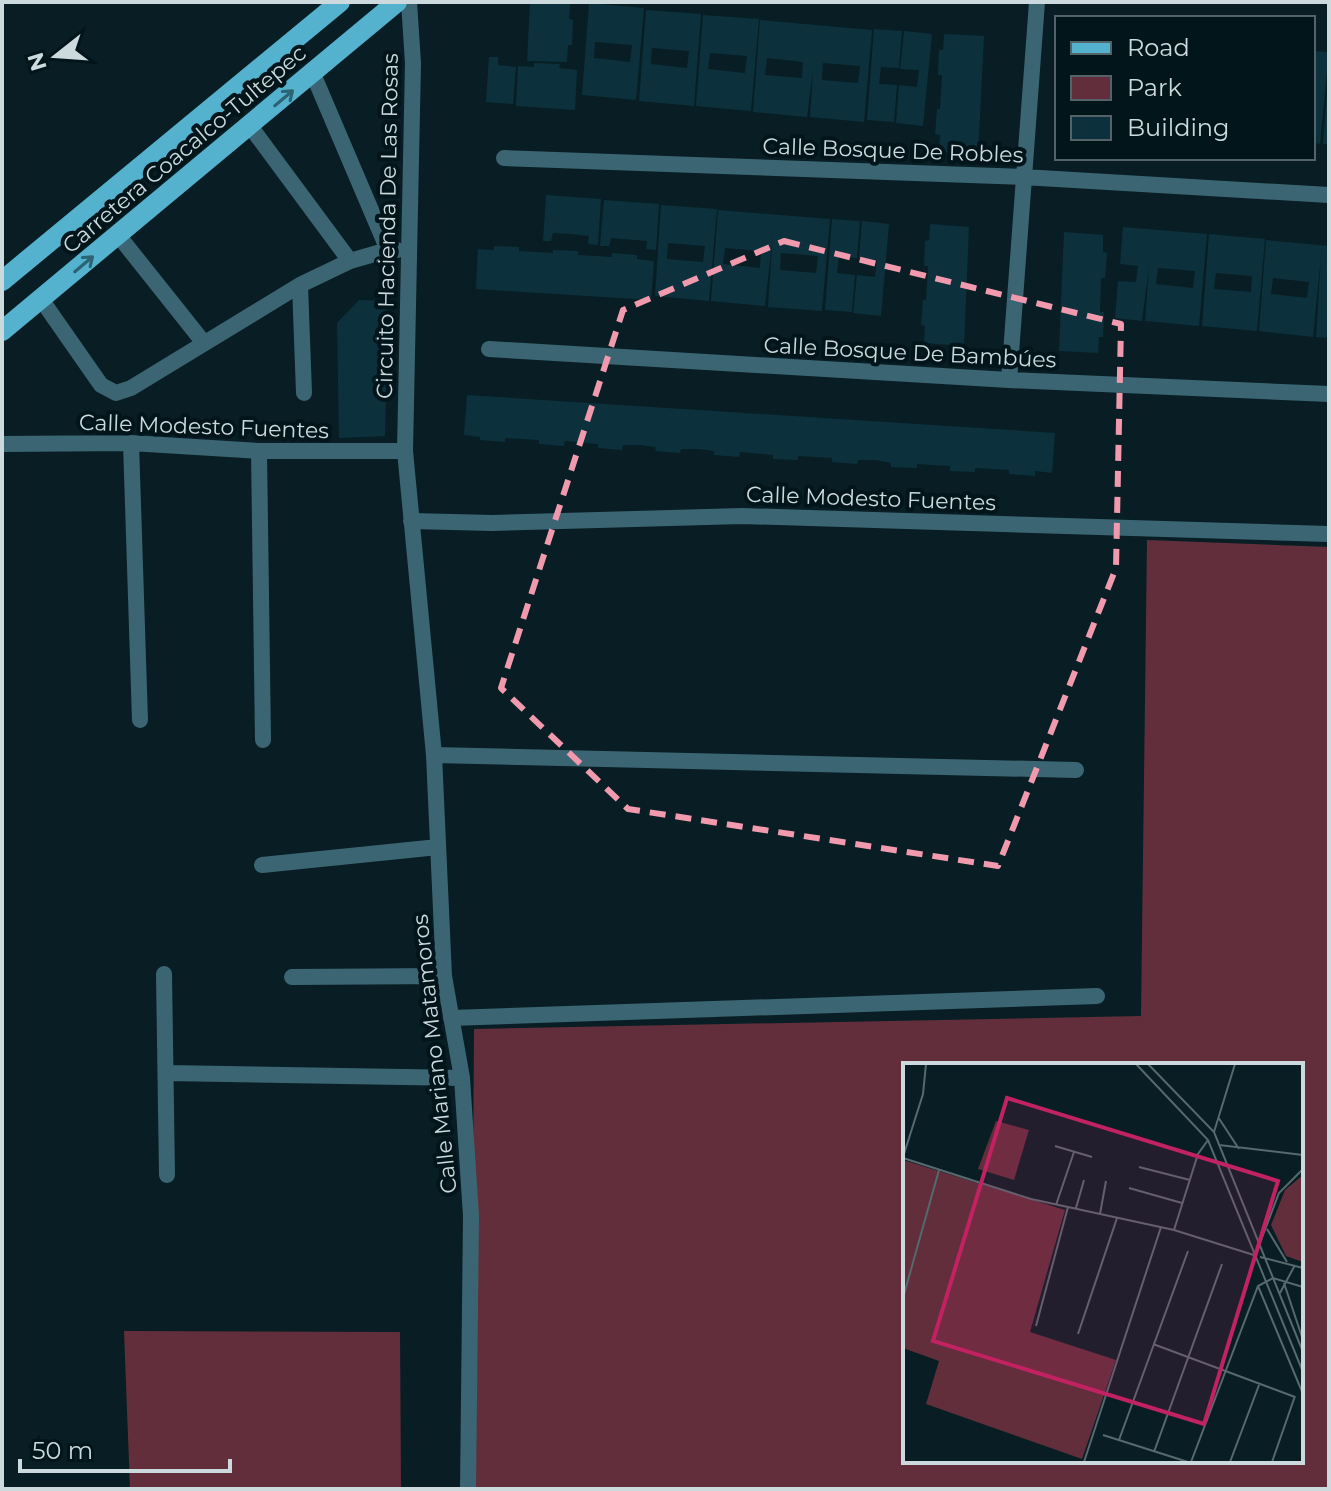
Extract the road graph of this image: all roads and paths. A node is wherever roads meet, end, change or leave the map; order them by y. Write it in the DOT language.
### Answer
graph roads {
  1 [pos="340,2"];
  2 [pos="1037,2"];
  3 [pos="395,3"];
  4 [pos="313,74"];
  5 [pos="250,126"];
  6 [pos="504,158"];
  7 [pos="1023,177"];
  8 [pos="1329,195"];
  9 [pos="118,235"];
  10 [pos="410,249"];
  11 [pos="388,250"];
  12 [pos="350,261"];
  13 [pos="2,281"];
  14 [pos="300,285"];
  15 [pos="41,299"];
  16 [pos="2,331"];
  17 [pos="204,343"];
  18 [pos="489,349"];
  19 [pos="1009,380"];
  20 [pos="304,393"];
  21 [pos="1329,394"];
  22 [pos="131,443"];
  23 [pos="2,444"];
  24 [pos="259,451"];
  25 [pos="405,451"];
  26 [pos="411,521"];
  27 [pos="1329,534"];
  28 [pos="140,720"];
  29 [pos="263,740"];
  30 [pos="434,755"];
  31 [pos="1076,770"];
  32 [pos="438,847"];
  33 [pos="262,865"];
  34 [pos="164,974"];
  35 [pos="444,976"];
  36 [pos="292,977"];
  37 [pos="1097,996"];
  38 [pos="451,1018"];
  39 [pos="166,1073"];
  40 [pos="462,1078"];
  41 [pos="167,1175"];
  42 [pos="468,1489"];
  1 -- 13 [label="main road, Carretera Coacalco-Tultepec"];
  2 -- 7 [label="street"];
  3 -- 4 [label="main road, Carretera Coacalco-Tultepec"];
  3 -- 10 [label="street, Circuito Hacienda De Las Rosas"];
  5 -- 4 [label="main road, Carretera Coacalco-Tultepec, one-way"];
  4 -- 11 [label="street"];
  5 -- 9 [label="main road, Carretera Coacalco-Tultepec"];
  5 -- 12 [label="street"];
  6 -- 7 [label="street, Calle Bosque De Robles"];
  7 -- 8 [label="street, Calle Bosque De Robles"];
  7 -- 19 [label="street"];
  15 -- 9 [label="main road, Carretera Coacalco-Tultepec, one-way"];
  9 -- 17 [label="street"];
  10 -- 11 [label="street"];
  10 -- 25 [label="street, Circuito Hacienda De Las Rosas"];
  11 -- 12 [label="street"];
  12 -- 14 [label="street"];
  14 -- 17 [label="street"];
  14 -- 20 [label="street"];
  15 -- 16 [label="main road, Carretera Coacalco-Tultepec"];
  15 -- 17 [label="street"];
  18 -- 19 [label="street, Calle Bosque De Bambúes"];
  19 -- 21 [label="street, Calle Bosque De Bambúes"];
  22 -- 23 [label="street, Calle Modesto Fuentes"];
  22 -- 24 [label="street, Calle Modesto Fuentes"];
  22 -- 28 [label="street"];
  24 -- 25 [label="street, Calle Modesto Fuentes"];
  24 -- 29 [label="street"];
  25 -- 26 [label="street, Circuito Hacienda De Las Rosas"];
  26 -- 27 [label="street, Calle Modesto Fuentes"];
  26 -- 30 [label="street, Calle Mariano Matamoros"];
  30 -- 31 [label="street"];
  30 -- 32 [label="street, Calle Mariano Matamoros"];
  32 -- 33 [label="street"];
  32 -- 35 [label="street, Calle Mariano Matamoros"];
  34 -- 39 [label="street"];
  35 -- 36 [label="street"];
  35 -- 38 [label="street, Calle Mariano Matamoros"];
  37 -- 38 [label="street"];
  38 -- 40 [label="street, Calle Mariano Matamoros"];
  39 -- 40 [label="street"];
  39 -- 41 [label="street"];
  40 -- 42 [label="street, Calle Mariano Matamoros"];
}
